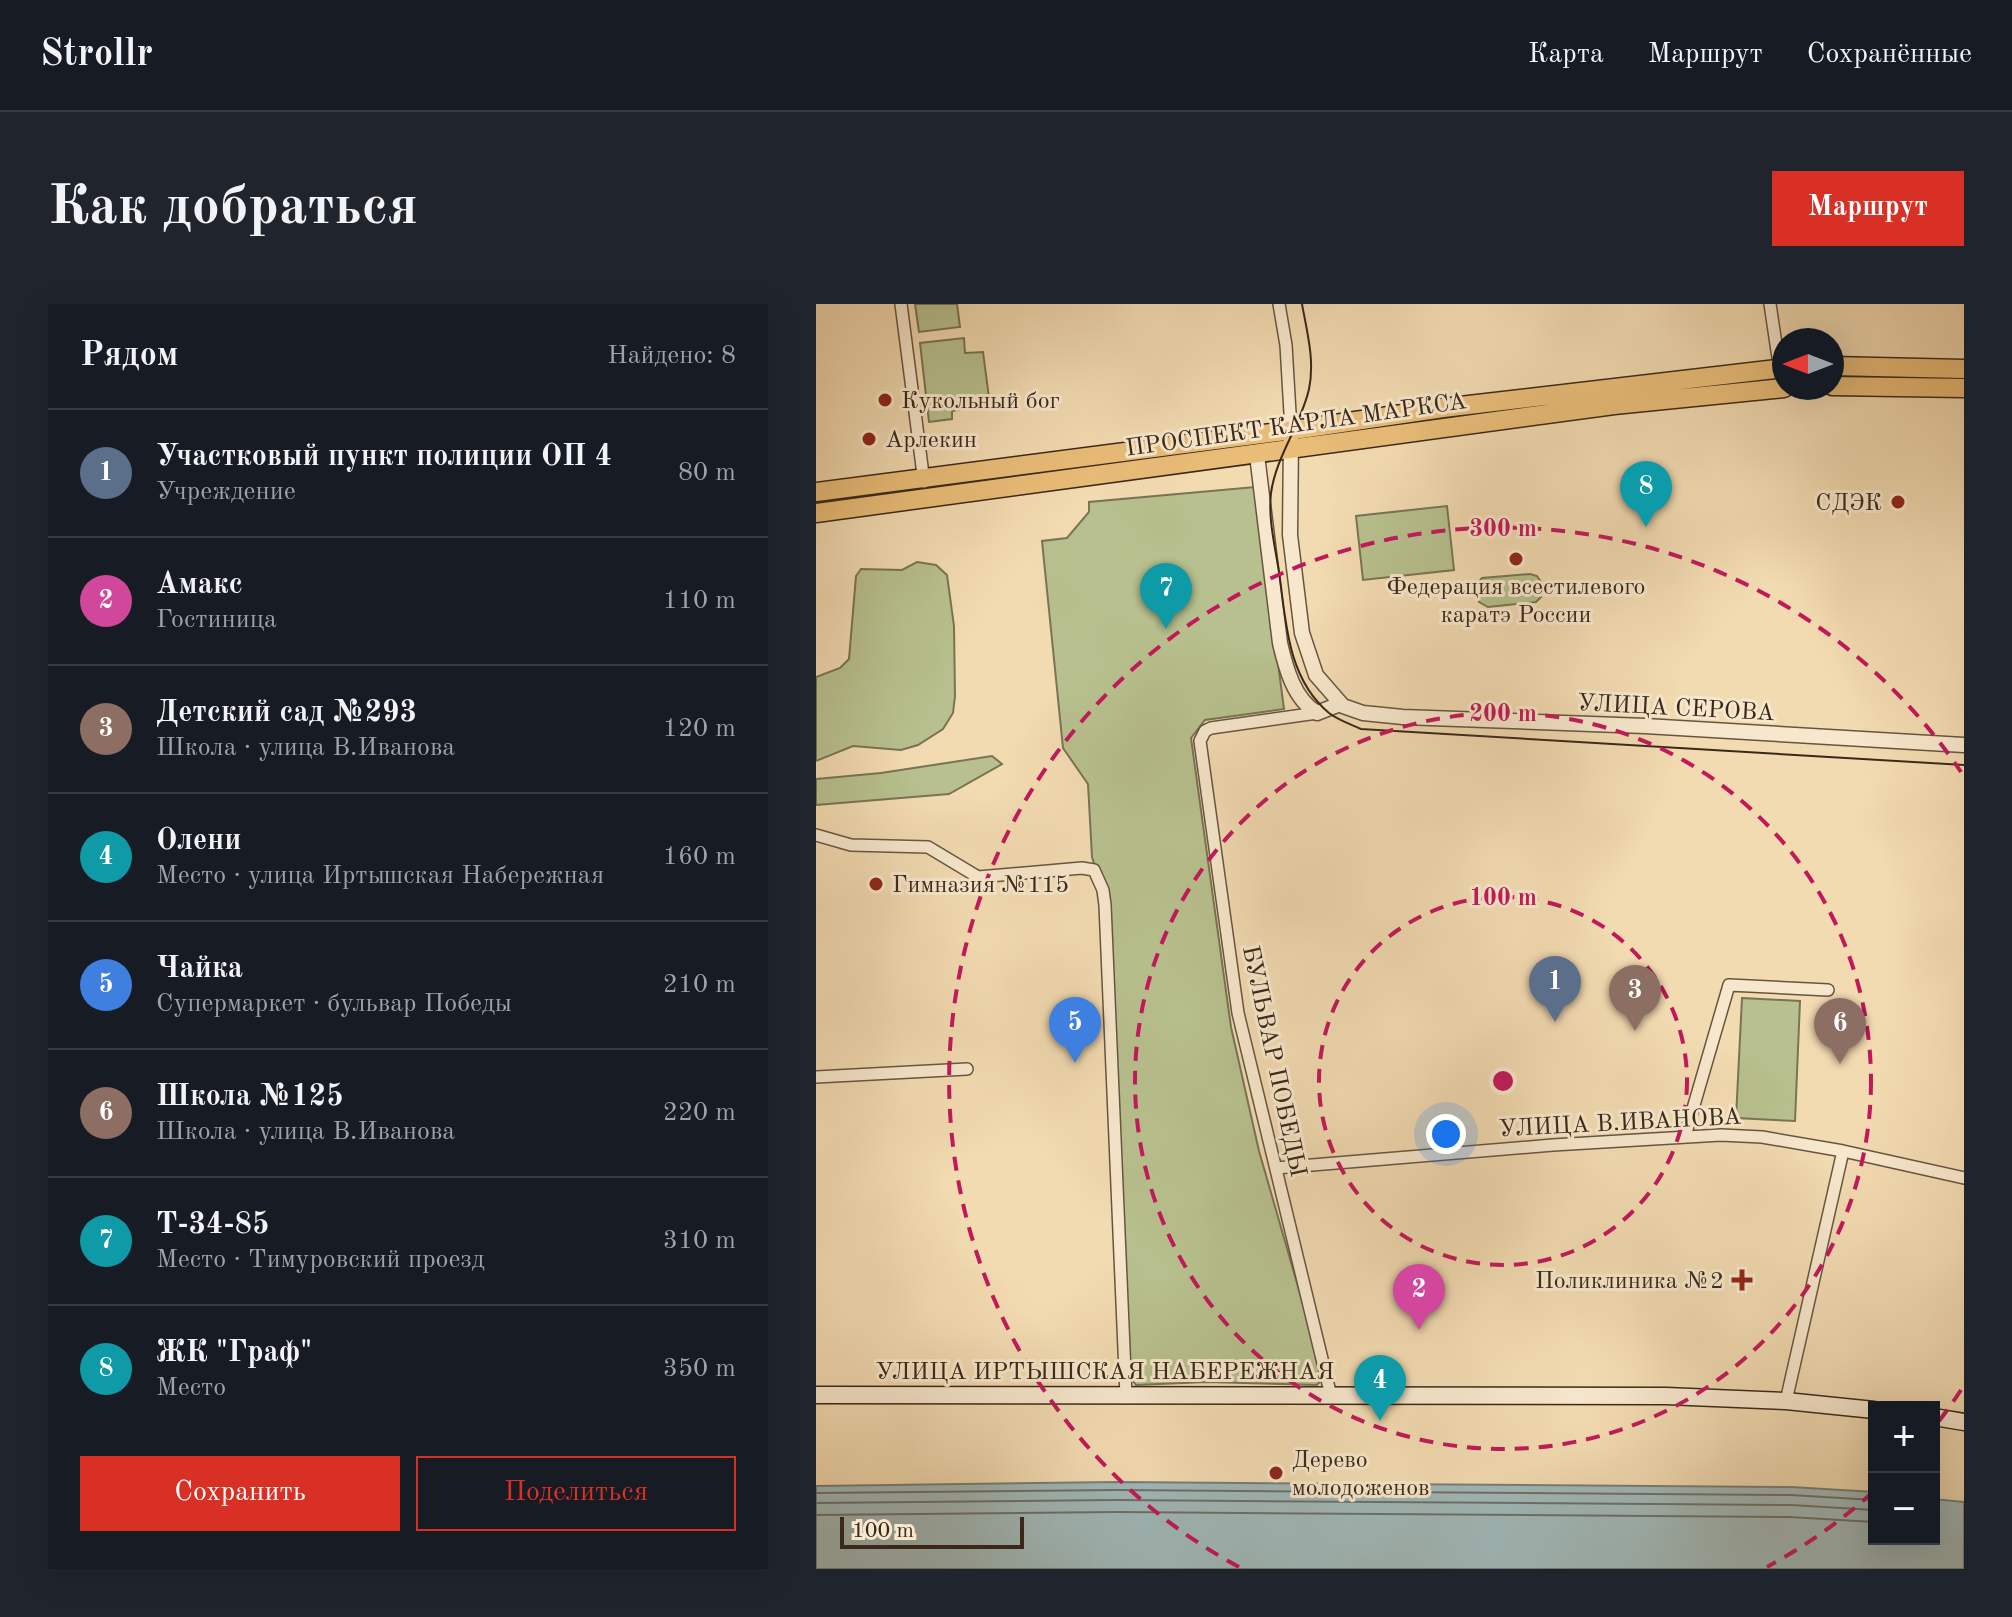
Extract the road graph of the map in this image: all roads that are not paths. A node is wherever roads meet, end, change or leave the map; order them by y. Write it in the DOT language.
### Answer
graph roads {
  1 [pos="901,304"];
  2 [pos="1279,304"];
  3 [pos="1770,304"];
  4 [pos="1774,328"];
  5 [pos="1844,366"];
  6 [pos="1772,369"];
  7 [pos="1964,369"];
  8 [pos="1844,386"];
  9 [pos="1964,388"];
  10 [pos="1772,389"];
  11 [pos="1291,430"];
  12 [pos="1292,450"];
  13 [pos="1257,455"];
  14 [pos="923,479"];
  15 [pos="816,492"];
  16 [pos="926,499"];
  17 [pos="816,513"];
  18 [pos="1340,704"];
  19 [pos="1317,713"];
  20 [pos="1964,745"];
  21 [pos="816,835"];
  22 [pos="1828,990"];
  23 [pos="967,1069"];
  24 [pos="816,1077"];
  25 [pos="1685,1136"];
  26 [pos="1843,1151"];
  27 [pos="1276,1168"];
  28 [pos="1964,1178"];
  29 [pos="816,1395"];
  30 [pos="1126,1396"];
  31 [pos="1331,1396"];
  32 [pos="1786,1401"];
  33 [pos="1868,1409"];
  34 [pos="1940,1418"];
  35 [pos="1964,1422"];
  1 -- 14 [label="street"];
  2 -- 11 [label="street"];
  3 -- 4 [label="street"];
  5 -- 7 [label="main road"];
  6 -- 11 [label="main road, ПРОСПЕКТ КАРЛА МАРКСА"];
  8 -- 9 [label="main road"];
  10 -- 12 [label="main road, ПРОСПЕКТ КАРЛА МАРКСА"];
  11 -- 12 [label="street"];
  11 -- 14 [label="main road, ПРОСПЕКТ КАРЛА МАРКСА"];
  12 -- 13 [label="main road, ПРОСПЕКТ КАРЛА МАРКСА"];
  12 -- 18 [label="street"];
  13 -- 16 [label="main road, ПРОСПЕКТ КАРЛА МАРКСА"];
  13 -- 19 [label="street"];
  14 -- 15 [label="main road, ПРОСПЕКТ КАРЛА МАРКСА"];
  14 -- 16 [label="street"];
  16 -- 17 [label="main road, ПРОСПЕКТ КАРЛА МАРКСА"];
  18 -- 19 [label="street"];
  18 -- 20 [label="street, УЛИЦА СЕРОВА"];
  19 -- 27 [label="street, БУЛЬВАР ПОБЕДЫ"];
  21 -- 30 [label="street"];
  22 -- 25 [label="street"];
  23 -- 24 [label="street"];
  25 -- 26 [label="street, УЛИЦА В.ИВАНОВА"];
  25 -- 27 [label="street, УЛИЦА В.ИВАНОВА"];
  26 -- 28 [label="street, УЛИЦА В.ИВАНОВА"];
  26 -- 32 [label="street"];
  27 -- 31 [label="street, БУЛЬВАР ПОБЕДЫ"];
  29 -- 30 [label="main road, УЛИЦА ИРТЫШСКАЯ НАБЕРЕЖНАЯ"];
  30 -- 31 [label="main road, УЛИЦА ИРТЫШСКАЯ НАБЕРЕЖНАЯ"];
  31 -- 32 [label="main road, УЛИЦА ИРТЫШСКАЯ НАБЕРЕЖНАЯ"];
  32 -- 33 [label="main road, УЛИЦА ИРТЫШСКАЯ НАБЕРЕЖНАЯ"];
  34 -- 35 [label="main road"];
}
